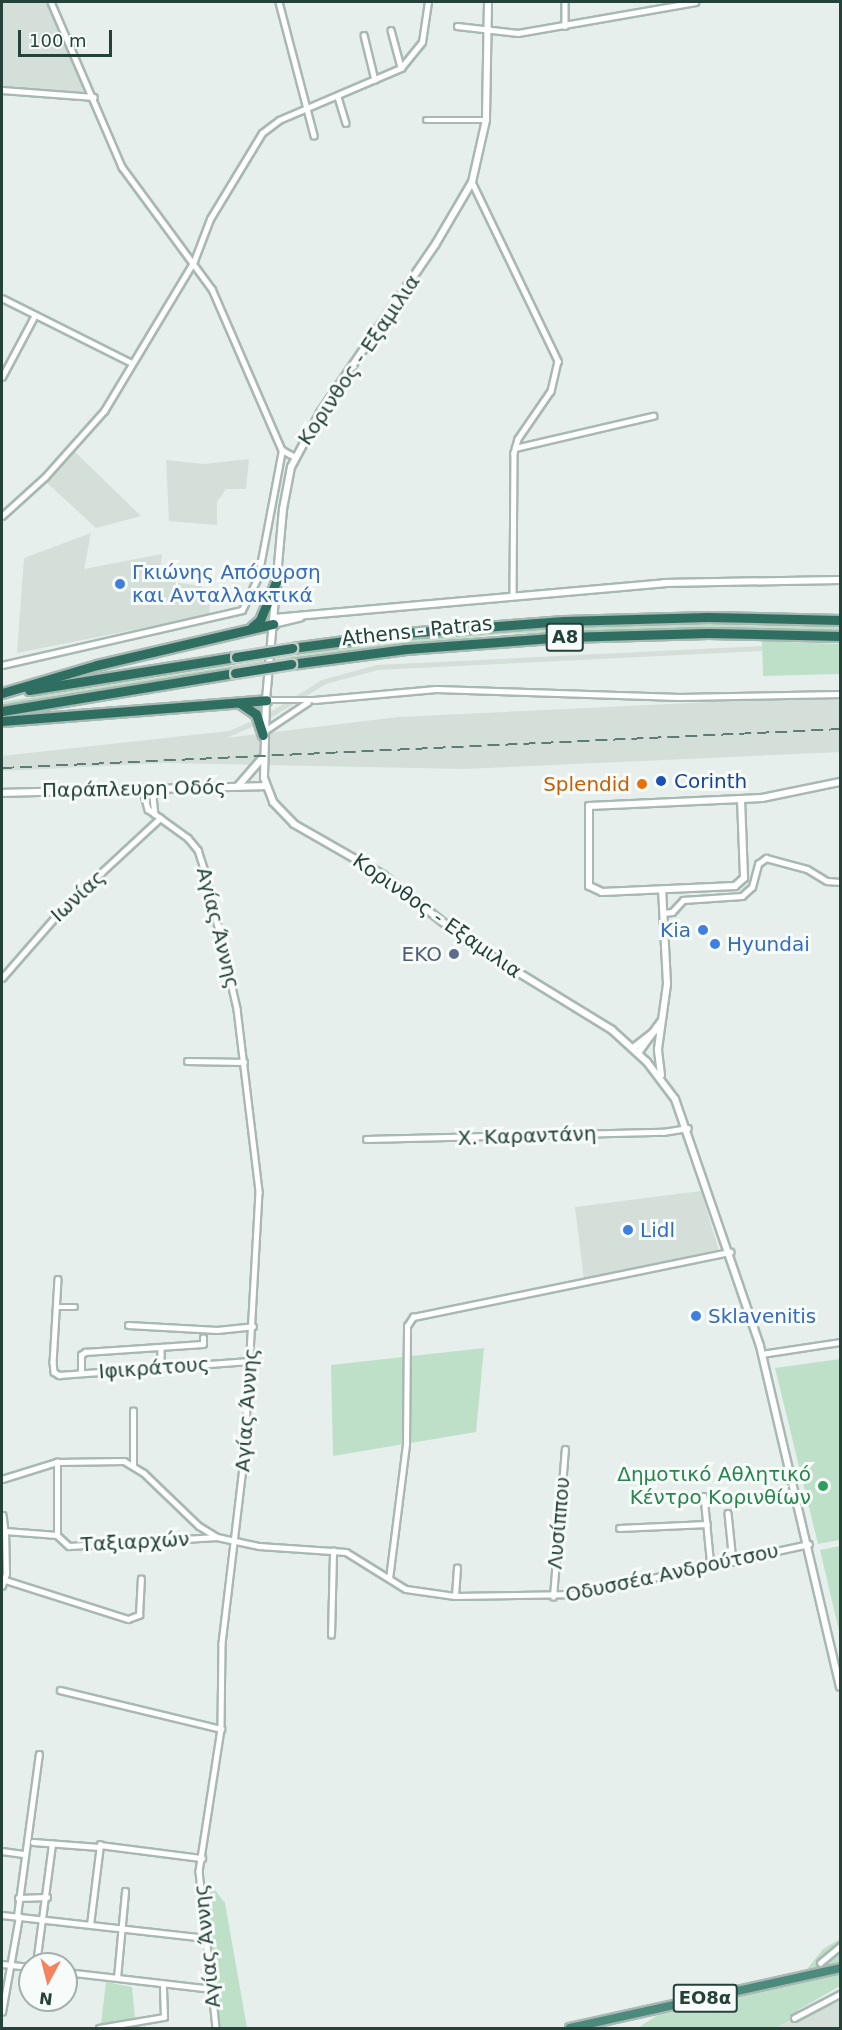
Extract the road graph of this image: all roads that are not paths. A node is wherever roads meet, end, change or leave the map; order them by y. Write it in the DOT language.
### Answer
graph roads {
  1 [pos="51,2"];
  2 [pos="279,2"];
  3 [pos="428,2"];
  4 [pos="488,2"];
  5 [pos="565,2"];
  6 [pos="695,2"];
  7 [pos="457,26"];
  8 [pos="565,26"];
  9 [pos="391,30"];
  10 [pos="489,30"];
  11 [pos="364,35"];
  12 [pos="401,68"];
  13 [pos="375,80"];
  14 [pos="2,90"];
  15 [pos="338,97"];
  16 [pos="94,98"];
  17 [pos="305,109"];
  18 [pos="426,120"];
  19 [pos="486,120"];
  20 [pos="346,123"];
  21 [pos="314,135"];
  22 [pos="472,182"];
  23 [pos="194,261"];
  24 [pos="2,298"];
  25 [pos="35,315"];
  26 [pos="132,363"];
  27 [pos="2,377"];
  28 [pos="653,416"];
  29 [pos="515,448"];
  30 [pos="282,450"];
  31 [pos="295,457"];
  32 [pos="2,516"];
  33 [pos="278,577"];
  34 [pos="840,580"];
  35 [pos="513,593"];
  36 [pos="840,620"];
  37 [pos="273,621"];
  38 [pos="249,629"];
  39 [pos="840,636"];
  40 [pos="2,665"];
  41 [pos="2,694"];
  42 [pos="840,694"];
  43 [pos="266,700"];
  44 [pos="314,700"];
  45 [pos="235,703"];
  46 [pos="2,711"];
  47 [pos="2,721"];
  48 [pos="263,735"];
  49 [pos="262,758"];
  50 [pos="840,782"];
  51 [pos="152,786"];
  52 [pos="238,786"];
  53 [pos="266,786"];
  54 [pos="142,787"];
  55 [pos="2,793"];
  56 [pos="741,799"];
  57 [pos="154,814"];
  58 [pos="160,818"];
  59 [pos="840,882"];
  60 [pos="662,890"];
  61 [pos="663,913"];
  62 [pos="2,978"];
  63 [pos="664,1014"];
  64 [pos="636,1050"];
  65 [pos="187,1061"];
  66 [pos="244,1062"];
  67 [pos="661,1079"];
  68 [pos="688,1128"];
  69 [pos="366,1139"];
  70 [pos="730,1252"];
  71 [pos="58,1280"];
  72 [pos="57,1307"];
  73 [pos="75,1307"];
  74 [pos="128,1325"];
  75 [pos="253,1326"];
  76 [pos="203,1338"];
  77 [pos="840,1342"];
  78 [pos="160,1347"];
  79 [pos="762,1354"];
  80 [pos="249,1361"];
  81 [pos="161,1368"];
  82 [pos="81,1373"];
  83 [pos="133,1411"];
  84 [pos="565,1449"];
  85 [pos="57,1462"];
  86 [pos="133,1466"];
  87 [pos="2,1479"];
  88 [pos="704,1496"];
  89 [pos="728,1513"];
  90 [pos="3,1515"];
  91 [pos="707,1524"];
  92 [pos="619,1528"];
  93 [pos="5,1530"];
  94 [pos="57,1535"];
  95 [pos="217,1537"];
  96 [pos="234,1542"];
  97 [pos="809,1544"];
  98 [pos="333,1551"];
  99 [pos="733,1562"];
  100 [pos="711,1567"];
  101 [pos="457,1568"];
  102 [pos="141,1579"];
  103 [pos="389,1579"];
  104 [pos="3,1582"];
  105 [pos="455,1596"];
  106 [pos="553,1597"];
  107 [pos="331,1635"];
  108 [pos="840,1687"];
  109 [pos="60,1690"];
  110 [pos="221,1729"];
  111 [pos="39,1754"];
  112 [pos="33,1842"];
  113 [pos="52,1844"];
  114 [pos="99,1847"];
  115 [pos="2,1851"];
  116 [pos="23,1854"];
  117 [pos="202,1857"];
  118 [pos="125,1891"];
  119 [pos="47,1897"];
  120 [pos="18,1898"];
  121 [pos="2,1915"];
  122 [pos="18,1917"];
  123 [pos="44,1920"];
  124 [pos="90,1925"];
  125 [pos="122,1929"];
  126 [pos="206,1938"];
  127 [pos="840,1946"];
  128 [pos="38,1952"];
  129 [pos="2,1964"];
  130 [pos="820,1964"];
  131 [pos="12,1965"];
  132 [pos="18,1966"];
  133 [pos="840,1968"];
  134 [pos="78,1973"];
  135 [pos="117,1978"];
  136 [pos="163,1984"];
  137 [pos="212,1989"];
  138 [pos="840,1994"];
  139 [pos="2,1997"];
  140 [pos="2,2012"];
  141 [pos="794,2018"];
  142 [pos="99,2028"];
  143 [pos="216,2028"];
  144 [pos="570,2028"];
  1 -- 16 [label="street"];
  2 -- 17 [label="street"];
  3 -- 12 [label="street"];
  4 -- 10 [label="street, Κορινθος - Εξαμιλια"];
  5 -- 8 [label="street"];
  6 -- 8 [label="street"];
  7 -- 10 [label="street"];
  8 -- 10 [label="street"];
  9 -- 12 [label="street"];
  10 -- 19 [label="street, Κορινθος - Εξαμιλια"];
  11 -- 13 [label="street"];
  12 -- 13 [label="street"];
  13 -- 15 [label="street"];
  14 -- 16 [label="street"];
  15 -- 17 [label="street"];
  15 -- 20 [label="street"];
  16 -- 23 [label="street"];
  17 -- 21 [label="street"];
  17 -- 23 [label="street"];
  18 -- 19 [label="street"];
  19 -- 22 [label="street, Κορινθος - Εξαμιλια"];
  22 -- 29 [label="street"];
  22 -- 31 [label="street, Κορινθος - Εξαμιλια"];
  23 -- 26 [label="street"];
  23 -- 30 [label="street"];
  24 -- 25 [label="street"];
  25 -- 26 [label="street"];
  25 -- 27 [label="street"];
  26 -- 32 [label="street"];
  28 -- 29 [label="street"];
  29 -- 35 [label="street"];
  30 -- 31 [label="street"];
  30 -- 40 [label="street"];
  31 -- 33 [label="street, Κορινθος - Εξαμιλια"];
  33 -- 37 [label="street, Κορινθος - Εξαμιλια"];
  33 -- 38 [label="highway"];
  34 -- 35 [label="street"];
  35 -- 37 [label="street"];
  36 -- 41 [label="highway, Athens - Patras / Α8, bridge"];
  37 -- 38 [label="highway"];
  37 -- 43 [label="street, Κορινθος - Εξαμιλια"];
  38 -- 41 [label="highway"];
  39 -- 46 [label="highway, Athens - Patras / Α8, bridge"];
  42 -- 44 [label="street"];
  43 -- 44 [label="street"];
  43 -- 45 [label="highway"];
  43 -- 48 [label="street, Κορινθος - Εξαμιλια"];
  44 -- 48 [label="street"];
  45 -- 47 [label="highway"];
  45 -- 48 [label="highway"];
  48 -- 49 [label="street, Κορινθος - Εξαμιλια"];
  49 -- 52 [label="street"];
  49 -- 53 [label="street, Κορινθος - Εξαμιλια"];
  50 -- 56 [label="street"];
  51 -- 52 [label="street, Παράπλευρη Οδός"];
  51 -- 54 [label="street, Παράπλευρη Οδός"];
  51 -- 57 [label="street"];
  52 -- 53 [label="street, Παράπλευρη Οδός"];
  53 -- 64 [label="street, Κορινθος - Εξαμιλια"];
  54 -- 55 [label="street, Παράπλευρη Οδός"];
  54 -- 57 [label="street"];
  56 -- 60 [label="street"];
  56 -- 60 [label="street"];
  57 -- 58 [label="street, Αγίας Άννης"];
  58 -- 62 [label="street, Ιωνίας"];
  58 -- 66 [label="street, Αγίας Άννης"];
  59 -- 61 [label="street"];
  60 -- 61 [label="street"];
  61 -- 63 [label="street"];
  63 -- 64 [label="street"];
  63 -- 67 [label="street"];
  64 -- 67 [label="street, Κορινθος - Εξαμιλια"];
  65 -- 66 [label="street"];
  66 -- 75 [label="street, Αγίας Άννης"];
  67 -- 68 [label="street, Κορινθος - Εξαμιλια"];
  68 -- 69 [label="street, Χ. Καραντάνη"];
  68 -- 70 [label="street, Κορινθος - Εξαμιλια"];
  70 -- 79 [label="street, Κορινθος - Εξαμιλια"];
  70 -- 103 [label="street"];
  71 -- 72 [label="street"];
  72 -- 73 [label="street"];
  72 -- 82 [label="street, Ιφικράτους"];
  74 -- 75 [label="street"];
  75 -- 80 [label="street, Αγίας Άννης"];
  76 -- 78 [label="street"];
  77 -- 79 [label="street"];
  78 -- 81 [label="street"];
  78 -- 82 [label="street"];
  79 -- 97 [label="street, Κορινθος - Εξαμιλια"];
  80 -- 81 [label="street, Ιφικράτους"];
  80 -- 96 [label="street, Αγίας Άννης"];
  81 -- 82 [label="street, Ιφικράτους"];
  83 -- 86 [label="street"];
  84 -- 106 [label="street, Λυσίππου"];
  85 -- 86 [label="street, Οδυσσέα Ανδρούτσου"];
  85 -- 87 [label="street, Οδυσσέα Ανδρούτσου"];
  85 -- 94 [label="street"];
  86 -- 95 [label="street, Οδυσσέα Ανδρούτσου"];
  88 -- 91 [label="street"];
  89 -- 99 [label="street"];
  90 -- 93 [label="street"];
  91 -- 92 [label="street"];
  91 -- 100 [label="street"];
  93 -- 94 [label="street, Ταξιαρχών"];
  93 -- 104 [label="street"];
  94 -- 95 [label="street, Ταξιαρχών"];
  95 -- 96 [label="street, Οδυσσέα Ανδρούτσου"];
  96 -- 98 [label="street, Οδυσσέα Ανδρούτσου"];
  96 -- 110 [label="street, Αγίας Άννης"];
  97 -- 99 [label="street, Οδυσσέα Ανδρούτσου"];
  97 -- 108 [label="street, Κορινθος - Εξαμιλια"];
  98 -- 103 [label="street, Οδυσσέα Ανδρούτσου"];
  98 -- 107 [label="street"];
  99 -- 100 [label="street, Οδυσσέα Ανδρούτσου"];
  100 -- 106 [label="street, Οδυσσέα Ανδρούτσου"];
  101 -- 105 [label="street"];
  102 -- 104 [label="street"];
  103 -- 105 [label="street, Οδυσσέα Ανδρούτσου"];
  105 -- 106 [label="street, Οδυσσέα Ανδρούτσου"];
  109 -- 110 [label="street"];
  110 -- 117 [label="street, Αγίας Άννης"];
  111 -- 116 [label="street"];
  112 -- 113 [label="street"];
  113 -- 114 [label="street"];
  113 -- 119 [label="street"];
  114 -- 117 [label="street"];
  114 -- 124 [label="street"];
  115 -- 116 [label="street"];
  116 -- 120 [label="street"];
  117 -- 126 [label="street, Αγίας Άννης"];
  118 -- 125 [label="street"];
  119 -- 120 [label="street"];
  119 -- 123 [label="street"];
  120 -- 122 [label="street"];
  121 -- 122 [label="street"];
  122 -- 123 [label="street"];
  122 -- 131 [label="street"];
  123 -- 124 [label="street"];
  123 -- 128 [label="street"];
  124 -- 125 [label="street"];
  125 -- 126 [label="street"];
  125 -- 135 [label="street"];
  126 -- 137 [label="street, Αγίας Άννης"];
  127 -- 130 [label="street"];
  129 -- 131 [label="street"];
  131 -- 132 [label="street"];
  131 -- 139 [label="street"];
  133 -- 144 [label="highway, ΕΟ8α"];
  134 -- 135 [label="street"];
  135 -- 136 [label="street"];
  136 -- 137 [label="street"];
  136 -- 142 [label="street"];
  137 -- 143 [label="street, Αγίας Άννης"];
  138 -- 141 [label="street"];
  139 -- 140 [label="street"];
}
